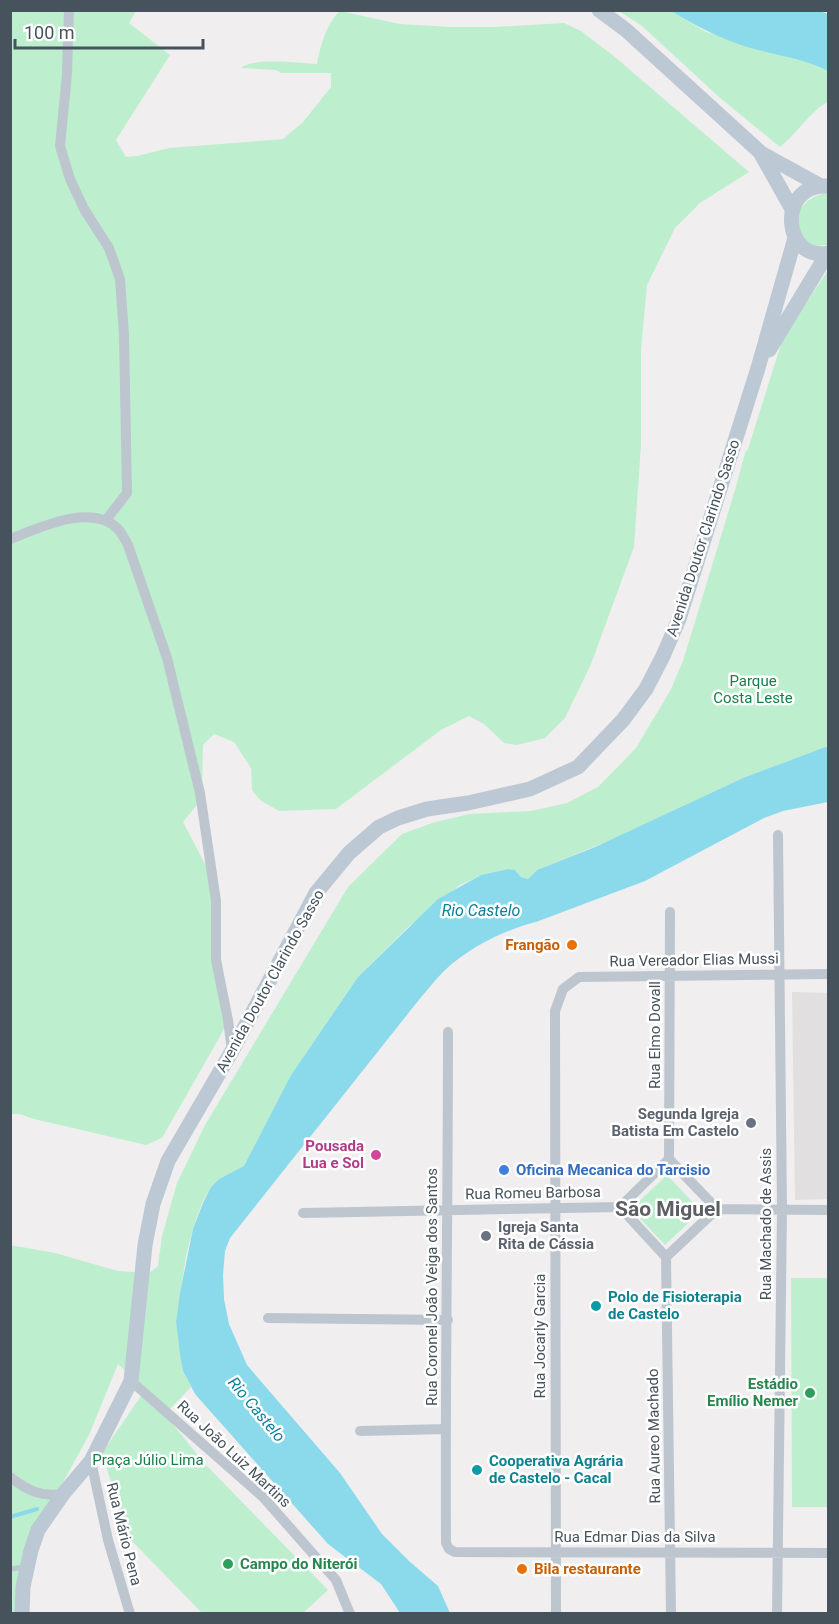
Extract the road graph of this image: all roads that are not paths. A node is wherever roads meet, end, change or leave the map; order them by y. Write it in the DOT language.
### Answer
graph roads {
  1 [pos="69,10"];
  2 [pos="599,10"];
  3 [pos="761,153"];
  4 [pos="825,186"];
  5 [pos="792,209"];
  6 [pos="795,237"];
  7 [pos="828,253"];
  8 [pos="758,368"];
  9 [pos="106,520"];
  10 [pos="10,539"];
  11 [pos="778,835"];
  12 [pos="670,912"];
  13 [pos="828,974"];
  14 [pos="671,975"];
  15 [pos="781,975"];
  16 [pos="563,989"];
  17 [pos="448,1032"];
  18 [pos="232,1051"];
  19 [pos="669,1159"];
  20 [pos="620,1207"];
  21 [pos="554,1208"];
  22 [pos="448,1209"];
  23 [pos="717,1209"];
  24 [pos="782,1210"];
  25 [pos="828,1210"];
  26 [pos="303,1213"];
  27 [pos="666,1257"];
  28 [pos="268,1318"];
  29 [pos="448,1320"];
  30 [pos="131,1381"];
  31 [pos="446,1429"];
  32 [pos="360,1431"];
  33 [pos="91,1461"];
  34 [pos="10,1477"];
  35 [pos="63,1494"];
  36 [pos="446,1543"];
  37 [pos="556,1552"];
  38 [pos="671,1552"];
  39 [pos="777,1552"];
  40 [pos="828,1553"];
  41 [pos="27,1567"];
  42 [pos="10,1569"];
  43 [pos="22,1614"];
  44 [pos="130,1614"];
  45 [pos="350,1614"];
  46 [pos="556,1614"];
  47 [pos="671,1614"];
  48 [pos="777,1614"];
  1 -- 9 [label="street"];
  2 -- 3 [label="main road"];
  3 -- 4 [label="main road"];
  3 -- 5 [label="main road"];
  4 -- 5 [label="main road"];
  5 -- 6 [label="main road, Avenida Doutor Clarindo Sasso"];
  6 -- 7 [label="main road, Avenida Doutor Clarindo Sasso"];
  6 -- 8 [label="main road, Avenida Doutor Clarindo Sasso"];
  7 -- 8 [label="main road, Avenida Doutor Clarindo Sasso"];
  8 -- 18 [label="main road, Avenida Doutor Clarindo Sasso"];
  9 -- 10 [label="street"];
  9 -- 18 [label="street"];
  11 -- 15 [label="street, Rua Machado de Assis"];
  12 -- 14 [label="street, Rua Elmo Dovall"];
  13 -- 15 [label="street, Rua Vereador Elias Mussi"];
  14 -- 15 [label="street, Rua Vereador Elias Mussi"];
  14 -- 16 [label="street, Rua Vereador Elias Mussi"];
  14 -- 19 [label="street, Rua Elmo Dovall"];
  15 -- 24 [label="street, Rua Machado de Assis"];
  16 -- 21 [label="street, Rua Jocarly Garcia"];
  17 -- 22 [label="street, Rua Coronel João Veiga dos Santos"];
  18 -- 30 [label="main road, Avenida Doutor Clarindo Sasso"];
  19 -- 20 [label="street"];
  19 -- 23 [label="street"];
  20 -- 21 [label="street, Rua Romeu Barbosa"];
  20 -- 27 [label="street"];
  21 -- 22 [label="street, Rua Romeu Barbosa"];
  21 -- 37 [label="street, Rua Jocarly Garcia"];
  22 -- 26 [label="street, Rua Romeu Barbosa"];
  22 -- 29 [label="street, Rua Coronel João Veiga dos Santos"];
  23 -- 24 [label="street"];
  23 -- 27 [label="street"];
  24 -- 25 [label="street"];
  24 -- 39 [label="street, Rua Machado de Assis"];
  27 -- 38 [label="street, Rua Aureo Machado"];
  28 -- 29 [label="street"];
  29 -- 31 [label="street, Rua Coronel João Veiga dos Santos"];
  30 -- 33 [label="main road, Avenida Doutor Clarindo Sasso"];
  30 -- 45 [label="street, Rua João Luiz Martins"];
  31 -- 32 [label="street"];
  31 -- 36 [label="street, Rua Coronel João Veiga dos Santos"];
  33 -- 35 [label="main road, Avenida Doutor Clarindo Sasso"];
  33 -- 44 [label="street, Rua Mário Pena"];
  34 -- 35 [label="street"];
  35 -- 41 [label="main road, Avenida Doutor Clarindo Sasso"];
  36 -- 37 [label="street, Rua Edmar Dias da Silva"];
  37 -- 38 [label="street, Rua Edmar Dias da Silva"];
  37 -- 46 [label="street, Rua Jocarly Garcia"];
  38 -- 39 [label="street, Rua Edmar Dias da Silva"];
  38 -- 47 [label="street, Rua Aureo Machado"];
  39 -- 40 [label="street, Rua Edmar Dias da Silva"];
  39 -- 48 [label="street, Rua Machado de Assis"];
  41 -- 42 [label="lane"];
  41 -- 43 [label="main road, Avenida Doutor Clarindo Sasso"];
}
